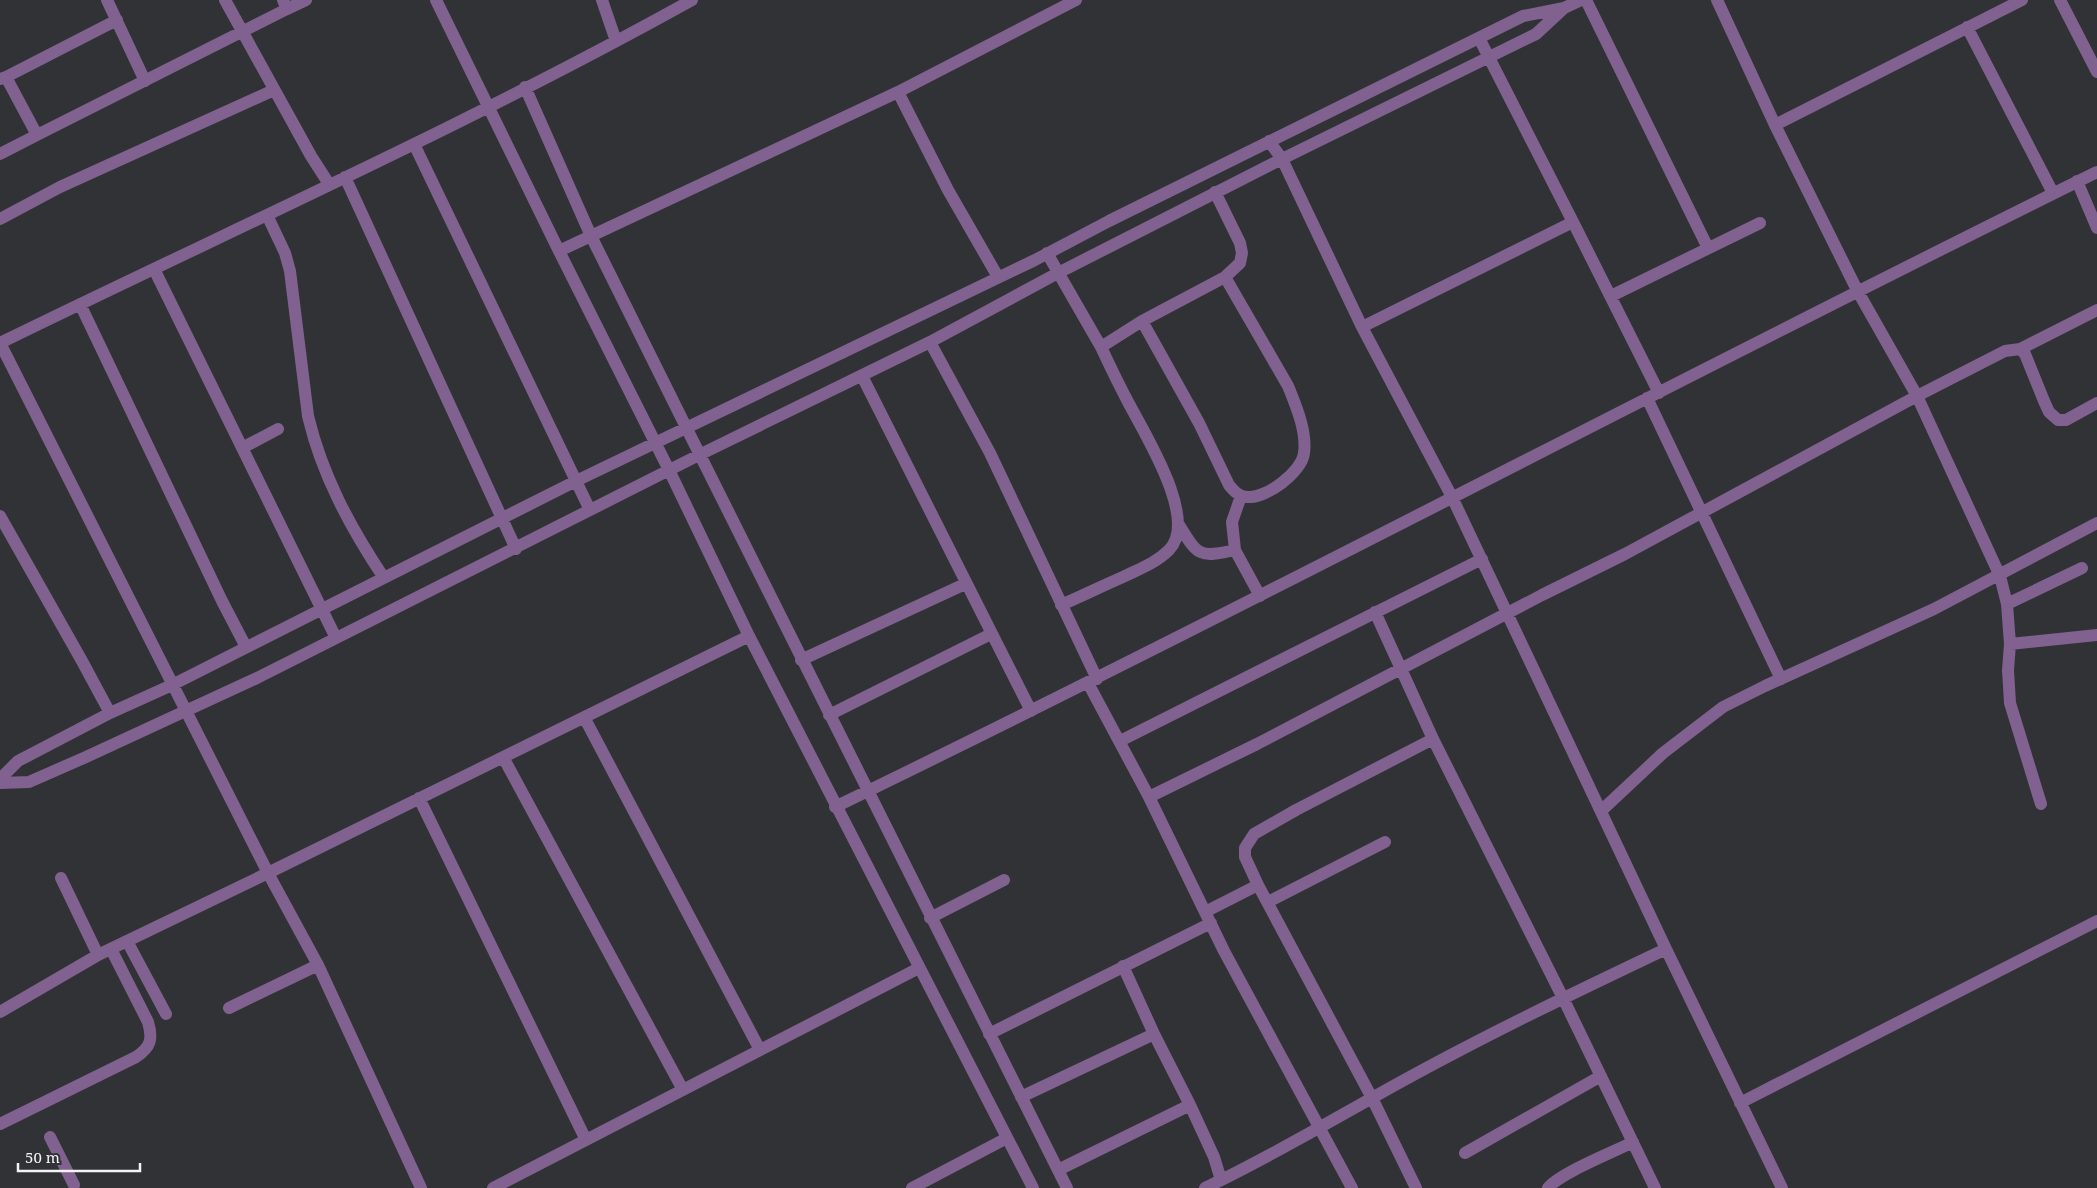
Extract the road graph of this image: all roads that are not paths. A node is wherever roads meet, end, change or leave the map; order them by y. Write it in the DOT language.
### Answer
graph roads {
  1 [pos="107,0"];
  2 [pos="225,0"];
  3 [pos="306,0"];
  4 [pos="436,0"];
  5 [pos="602,0"];
  6 [pos="692,0"];
  7 [pos="1076,0"];
  8 [pos="1581,0"];
  9 [pos="1586,0"];
  10 [pos="1716,0"];
  11 [pos="2022,0"];
  12 [pos="2060,0"];
  13 [pos="1059,4"];
  14 [pos="285,5"];
  15 [pos="1564,8"];
  16 [pos="117,20"];
  17 [pos="1967,28"];
  18 [pos="242,31"];
  19 [pos="1479,38"];
  20 [pos="616,41"];
  21 [pos="1489,58"];
  22 [pos="2097,72"];
  23 [pos="3,78"];
  24 [pos="145,81"];
  25 [pos="525,87"];
  26 [pos="274,90"];
  27 [pos="898,92"];
  28 [pos="488,107"];
  29 [pos="1775,125"];
  30 [pos="37,135"];
  31 [pos="1269,141"];
  32 [pos="414,144"];
  33 [pos="0,154"];
  34 [pos="1282,159"];
  35 [pos="2097,172"];
  36 [pos="345,177"];
  37 [pos="2077,182"];
  38 [pos="330,184"];
  39 [pos="1215,192"];
  40 [pos="2053,193"];
  41 [pos="267,215"];
  42 [pos="0,219"];
  43 [pos="1573,222"];
  44 [pos="1760,223"];
  45 [pos="2097,228"];
  46 [pos="591,236"];
  47 [pos="1708,248"];
  48 [pos="559,251"];
  49 [pos="1047,253"];
  50 [pos="154,269"];
  51 [pos="1058,273"];
  52 [pos="998,277"];
  53 [pos="1225,277"];
  54 [pos="1857,290"];
  55 [pos="1611,296"];
  56 [pos="80,304"];
  57 [pos="2097,310"];
  58 [pos="1142,321"];
  59 [pos="1362,327"];
  60 [pos="930,342"];
  61 [pos="0,343"];
  62 [pos="1101,346"];
  63 [pos="2020,349"];
  64 [pos="862,376"];
  65 [pos="1653,395"];
  66 [pos="1917,396"];
  67 [pos="2097,404"];
  68 [pos="278,429"];
  69 [pos="686,429"];
  70 [pos="656,443"];
  71 [pos="242,448"];
  72 [pos="699,455"];
  73 [pos="669,470"];
  74 [pos="576,481"];
  75 [pos="1241,496"];
  76 [pos="1452,497"];
  77 [pos="590,510"];
  78 [pos="1702,513"];
  79 [pos="0,516"];
  80 [pos="501,519"];
  81 [pos="2097,523"];
  82 [pos="1179,525"];
  83 [pos="516,549"];
  84 [pos="1235,550"];
  85 [pos="1482,559"];
  86 [pos="2082,568"];
  87 [pos="2000,576"];
  88 [pos="384,578"];
  89 [pos="965,584"];
  90 [pos="1260,596"];
  91 [pos="2007,604"];
  92 [pos="1061,605"];
  93 [pos="321,609"];
  94 [pos="1375,612"];
  95 [pos="1507,614"];
  96 [pos="991,634"];
  97 [pos="2097,635"];
  98 [pos="335,636"];
  99 [pos="749,636"];
  100 [pos="2010,644"];
  101 [pos="246,647"];
  102 [pos="801,660"];
  103 [pos="1401,669"];
  104 [pos="1781,679"];
  105 [pos="1093,681"];
  106 [pos="172,685"];
  107 [pos="186,711"];
  108 [pos="1031,711"];
  109 [pos="110,713"];
  110 [pos="829,715"];
  111 [pos="584,717"];
  112 [pos="1433,739"];
  113 [pos="1120,741"];
  114 [pos="503,757"];
  115 [pos="0,779"];
  116 [pos="0,783"];
  117 [pos="867,792"];
  118 [pos="1150,797"];
  119 [pos="419,798"];
  120 [pos="2041,804"];
  121 [pos="835,807"];
  122 [pos="1601,811"];
  123 [pos="1385,842"];
  124 [pos="268,873"];
  125 [pos="61,878"];
  126 [pos="1004,880"];
  127 [pos="1258,885"];
  128 [pos="1268,902"];
  129 [pos="930,918"];
  130 [pos="1208,918"];
  131 [pos="2097,920"];
  132 [pos="127,941"];
  133 [pos="111,949"];
  134 [pos="1666,949"];
  135 [pos="98,955"];
  136 [pos="318,964"];
  137 [pos="1123,966"];
  138 [pos="919,968"];
  139 [pos="1564,998"];
  140 [pos="229,1008"];
  141 [pos="0,1012"];
  142 [pos="166,1014"];
  143 [pos="989,1034"];
  144 [pos="1154,1034"];
  145 [pos="760,1050"];
  146 [pos="1601,1076"];
  147 [pos="683,1090"];
  148 [pos="1021,1097"];
  149 [pos="1372,1098"];
  150 [pos="1740,1103"];
  151 [pos="1190,1105"];
  152 [pos="0,1124"];
  153 [pos="1320,1129"];
  154 [pos="50,1137"];
  155 [pos="1007,1138"];
  156 [pos="586,1140"];
  157 [pos="1633,1142"];
  158 [pos="1465,1153"];
  159 [pos="1058,1170"];
  160 [pos="1221,1180"];
  161 [pos="72,1187"];
  162 [pos="918,1187"];
  163 [pos="421,1188"];
  164 [pos="493,1188"];
  165 [pos="1033,1188"];
  166 [pos="1067,1188"];
  167 [pos="1205,1188"];
  168 [pos="1352,1188"];
  169 [pos="1416,1188"];
  170 [pos="1548,1188"];
  171 [pos="1655,1188"];
  172 [pos="1782,1188"];
  1 -- 16 [label="street"];
  2 -- 18 [label="street"];
  3 -- 14 [label="street"];
  4 -- 28 [label="street"];
  5 -- 20 [label="street"];
  6 -- 20 [label="street"];
  7 -- 13 [label="street"];
  8 -- 15 [label="street"];
  9 -- 47 [label="street"];
  10 -- 29 [label="street"];
  11 -- 17 [label="street"];
  12 -- 22 [label="street"];
  13 -- 27 [label="street"];
  14 -- 18 [label="street"];
  15 -- 19 [label="street"];
  15 -- 21 [label="street"];
  16 -- 23 [label="street"];
  16 -- 24 [label="street"];
  17 -- 29 [label="street"];
  17 -- 40 [label="street"];
  18 -- 24 [label="street"];
  18 -- 26 [label="street"];
  19 -- 21 [label="street"];
  19 -- 31 [label="street"];
  20 -- 25 [label="street"];
  21 -- 34 [label="street"];
  21 -- 43 [label="street"];
  23 -- 30 [label="street"];
  24 -- 30 [label="street"];
  25 -- 28 [label="street"];
  25 -- 46 [label="street"];
  26 -- 38 [label="street"];
  26 -- 42 [label="street"];
  27 -- 46 [label="street"];
  27 -- 52 [label="street"];
  28 -- 32 [label="street"];
  28 -- 48 [label="street"];
  29 -- 54 [label="street"];
  30 -- 33 [label="street"];
  31 -- 34 [label="street"];
  31 -- 49 [label="street"];
  32 -- 36 [label="street"];
  32 -- 74 [label="street"];
  34 -- 39 [label="street"];
  34 -- 59 [label="street"];
  35 -- 37 [label="street"];
  36 -- 38 [label="street"];
  36 -- 80 [label="street"];
  37 -- 40 [label="street"];
  37 -- 45 [label="street"];
  38 -- 41 [label="street"];
  39 -- 51 [label="street"];
  39 -- 53 [label="street"];
  40 -- 54 [label="street"];
  41 -- 50 [label="street"];
  41 -- 88 [label="street"];
  43 -- 55 [label="street"];
  43 -- 59 [label="street"];
  44 -- 47 [label="street"];
  46 -- 48 [label="street"];
  46 -- 69 [label="street"];
  47 -- 55 [label="street"];
  48 -- 70 [label="street"];
  49 -- 51 [label="street"];
  49 -- 52 [label="street"];
  50 -- 56 [label="street"];
  50 -- 71 [label="street"];
  51 -- 60 [label="street"];
  51 -- 62 [label="street"];
  52 -- 69 [label="street"];
  53 -- 58 [label="street"];
  53 -- 75 [label="street"];
  54 -- 65 [label="street"];
  54 -- 66 [label="street"];
  55 -- 65 [label="street"];
  56 -- 61 [label="street"];
  56 -- 101 [label="street"];
  57 -- 63 [label="street"];
  58 -- 62 [label="street"];
  58 -- 75 [label="street"];
  59 -- 76 [label="street"];
  60 -- 64 [label="street"];
  60 -- 92 [label="street"];
  61 -- 106 [label="street"];
  62 -- 82 [label="street"];
  63 -- 66 [label="street"];
  63 -- 67 [label="street"];
  64 -- 72 [label="street"];
  64 -- 89 [label="street"];
  65 -- 76 [label="street"];
  65 -- 78 [label="street"];
  66 -- 78 [label="street"];
  66 -- 87 [label="street"];
  68 -- 71 [label="street"];
  69 -- 70 [label="street"];
  69 -- 72 [label="street"];
  70 -- 73 [label="street"];
  70 -- 74 [label="street"];
  71 -- 93 [label="street"];
  72 -- 73 [label="street"];
  72 -- 102 [label="street"];
  73 -- 77 [label="street"];
  73 -- 99 [label="street"];
  74 -- 77 [label="street"];
  74 -- 80 [label="street"];
  75 -- 84 [label="street"];
  76 -- 85 [label="street"];
  76 -- 90 [label="street"];
  77 -- 83 [label="street"];
  78 -- 95 [label="street"];
  78 -- 104 [label="street"];
  79 -- 109 [label="street"];
  80 -- 83 [label="street"];
  80 -- 88 [label="street"];
  81 -- 87 [label="street"];
  82 -- 84 [label="street"];
  82 -- 92 [label="street"];
  83 -- 98 [label="street"];
  84 -- 90 [label="street"];
  85 -- 94 [label="street"];
  85 -- 95 [label="street"];
  86 -- 91 [label="street"];
  87 -- 91 [label="street"];
  87 -- 104 [label="street"];
  88 -- 93 [label="street"];
  89 -- 96 [label="street"];
  89 -- 102 [label="street"];
  90 -- 105 [label="street"];
  91 -- 100 [label="street"];
  92 -- 105 [label="street"];
  93 -- 98 [label="street"];
  93 -- 101 [label="street"];
  94 -- 103 [label="street"];
  94 -- 113 [label="street"];
  95 -- 103 [label="street"];
  95 -- 122 [label="street"];
  96 -- 108 [label="street"];
  96 -- 110 [label="street"];
  97 -- 100 [label="street"];
  98 -- 107 [label="street"];
  99 -- 111 [label="street"];
  99 -- 121 [label="street"];
  100 -- 120 [label="street"];
  101 -- 106 [label="street"];
  102 -- 110 [label="street"];
  103 -- 112 [label="street"];
  103 -- 118 [label="street"];
  104 -- 122 [label="street"];
  105 -- 108 [label="street"];
  105 -- 113 [label="street"];
  106 -- 107 [label="street"];
  106 -- 109 [label="street"];
  107 -- 116 [label="street"];
  107 -- 124 [label="street"];
  108 -- 117 [label="street"];
  109 -- 115 [label="street"];
  110 -- 117 [label="street"];
  111 -- 114 [label="street"];
  111 -- 145 [label="street"];
  112 -- 127 [label="street"];
  112 -- 139 [label="street"];
  113 -- 118 [label="street"];
  114 -- 119 [label="street"];
  114 -- 147 [label="street"];
  117 -- 121 [label="street"];
  117 -- 129 [label="street"];
  118 -- 130 [label="street"];
  119 -- 124 [label="street"];
  119 -- 156 [label="street"];
  121 -- 138 [label="street"];
  122 -- 134 [label="street"];
  123 -- 128 [label="street"];
  124 -- 132 [label="street"];
  124 -- 136 [label="street"];
  125 -- 135 [label="street"];
  126 -- 129 [label="street"];
  127 -- 128 [label="street"];
  127 -- 130 [label="street"];
  128 -- 149 [label="street"];
  129 -- 143 [label="street"];
  130 -- 137 [label="street"];
  130 -- 153 [label="street"];
  131 -- 150 [label="street"];
  132 -- 133 [label="street"];
  132 -- 142 [label="street"];
  133 -- 135 [label="street"];
  133 -- 152 [label="street"];
  134 -- 139 [label="street"];
  134 -- 150 [label="street"];
  135 -- 141 [label="street"];
  136 -- 140 [label="street"];
  136 -- 163 [label="street"];
  137 -- 143 [label="street"];
  137 -- 144 [label="street"];
  138 -- 145 [label="street"];
  138 -- 155 [label="street"];
  139 -- 146 [label="street"];
  139 -- 149 [label="street"];
  143 -- 148 [label="street"];
  144 -- 148 [label="street"];
  144 -- 151 [label="street"];
  145 -- 147 [label="street"];
  146 -- 157 [label="street"];
  146 -- 158 [label="street"];
  147 -- 156 [label="street"];
  148 -- 159 [label="street"];
  149 -- 153 [label="street"];
  149 -- 169 [label="street"];
  150 -- 172 [label="street"];
  151 -- 159 [label="street"];
  151 -- 160 [label="street"];
  153 -- 160 [label="street"];
  153 -- 168 [label="street"];
  154 -- 161 [label="street"];
  155 -- 162 [label="street"];
  155 -- 165 [label="street"];
  156 -- 164 [label="street"];
  157 -- 170 [label="street"];
  157 -- 171 [label="street"];
  159 -- 166 [label="street"];
  160 -- 167 [label="street"];
}
